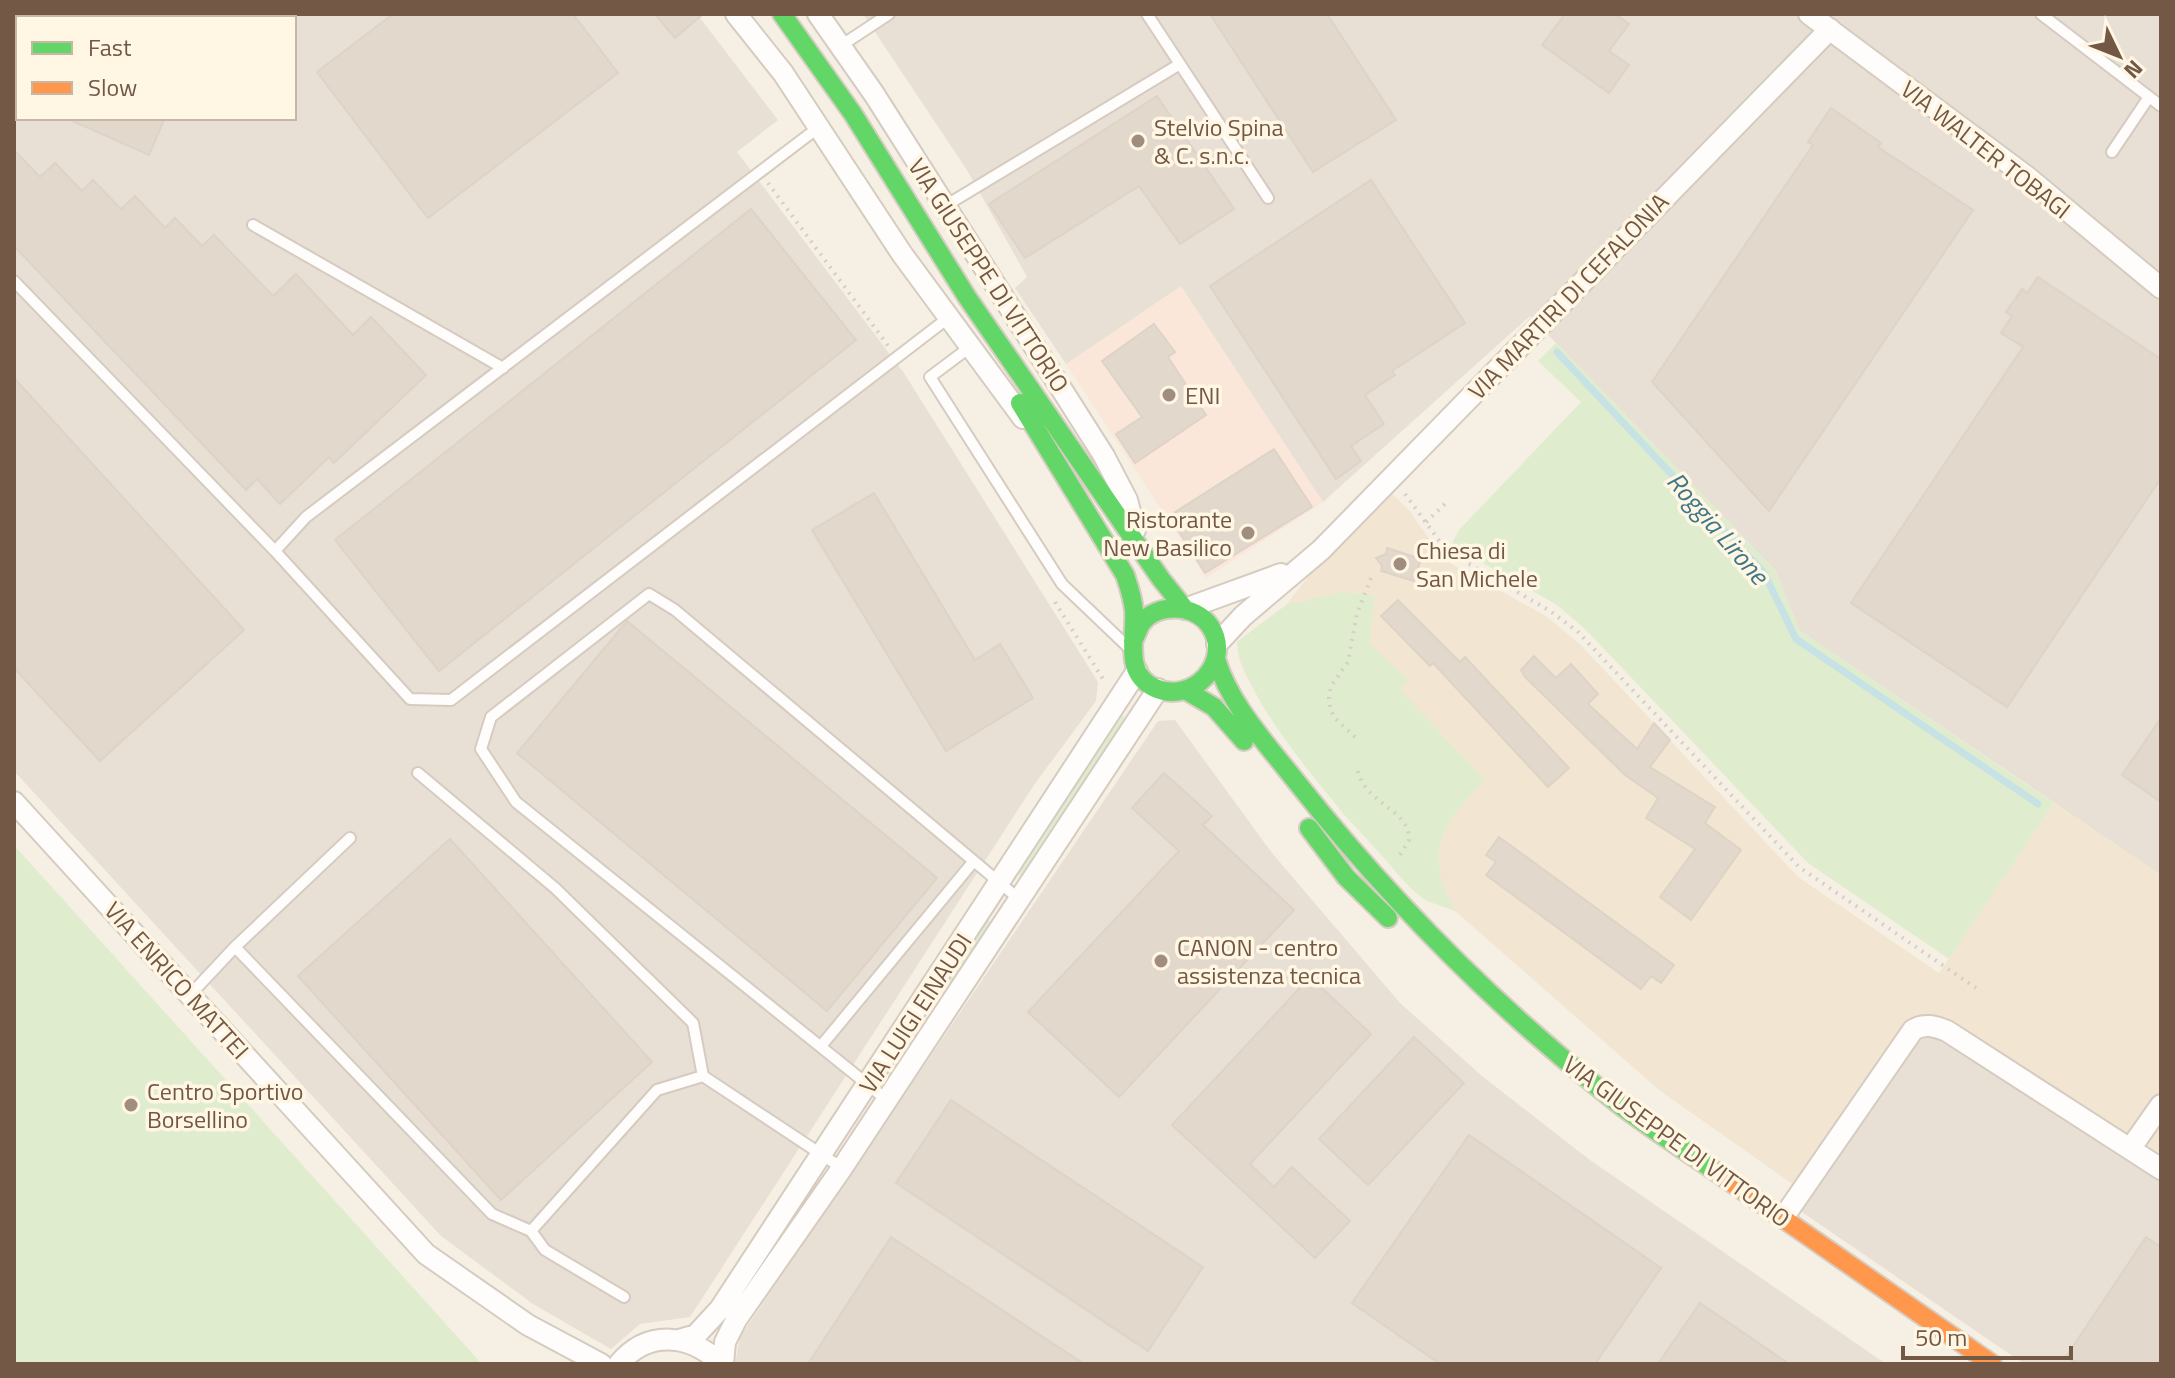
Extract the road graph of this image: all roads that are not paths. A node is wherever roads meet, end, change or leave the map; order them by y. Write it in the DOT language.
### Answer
graph roads {
  1 [pos="736,14"];
  2 [pos="782,14"];
  3 [pos="818,14"];
  4 [pos="889,14"];
  5 [pos="1147,14"];
  6 [pos="1809,14"];
  7 [pos="2041,14"];
  8 [pos="1830,29"];
  9 [pos="842,45"];
  10 [pos="1180,64"];
  11 [pos="2149,97"];
  12 [pos="2161,106"];
  13 [pos="819,127"];
  14 [pos="2112,152"];
  15 [pos="1268,198"];
  16 [pos="945,206"];
  17 [pos="253,225"];
  18 [pos="14,281"];
  19 [pos="2161,288"];
  20 [pos="967,297"];
  21 [pos="948,318"];
  22 [pos="970,347"];
  23 [pos="503,368"];
  24 [pos="1041,442"];
  25 [pos="1139,546"];
  26 [pos="275,551"];
  27 [pos="1307,563"];
  28 [pos="1185,609"];
  29 [pos="1132,646"];
  30 [pos="1216,652"];
  31 [pos="1137,671"];
  32 [pos="1158,689"];
  33 [pos="1187,691"];
  34 [pos="418,773"];
  35 [pos="14,802"];
  36 [pos="350,838"];
  37 [pos="973,862"];
  38 [pos="1000,884"];
  39 [pos="1019,899"];
  40 [pos="235,947"];
  41 [pos="190,995"];
  42 [pos="821,1046"];
  43 [pos="703,1076"];
  44 [pos="868,1085"];
  45 [pos="887,1100"];
  46 [pos="2161,1105"];
  47 [pos="2130,1149"];
  48 [pos="822,1155"];
  49 [pos="842,1168"];
  50 [pos="2161,1169"];
  51 [pos="1783,1218"];
  52 [pos="531,1231"];
  53 [pos="624,1297"];
  54 [pos="1869,1300"];
  55 [pos="679,1340"];
  56 [pos="601,1364"];
  57 [pos="619,1364"];
  58 [pos="722,1364"];
  59 [pos="1992,1364"];
  1 -- 13 [label="street, VIA GIUSEPPE DI VITTORIO"];
  2 -- 20 [label="main road, VIA GIUSEPPE DI VITTORIO"];
  3 -- 9 [label="street, VIA GIUSEPPE DI VITTORIO"];
  4 -- 9 [label="lane"];
  5 -- 10 [label="lane"];
  6 -- 8 [label="street, VIA WALTER TOBAGI"];
  7 -- 11 [label="lane"];
  8 -- 19 [label="street, VIA WALTER TOBAGI"];
  8 -- 27 [label="street, VIA MARTIRI DI CEFALONIA"];
  9 -- 16 [label="street, VIA GIUSEPPE DI VITTORIO"];
  10 -- 15 [label="lane"];
  10 -- 16 [label="lane"];
  11 -- 12 [label="lane"];
  11 -- 14 [label="lane"];
  13 -- 21 [label="street, VIA GIUSEPPE DI VITTORIO"];
  13 -- 23 [label="lane"];
  16 -- 25 [label="street, VIA GIUSEPPE DI VITTORIO"];
  17 -- 23 [label="lane"];
  18 -- 26 [label="lane"];
  20 -- 24 [label="main road, VIA GIUSEPPE DI VITTORIO"];
  20 -- 25 [label="main road, VIA GIUSEPPE DI VITTORIO"];
  21 -- 22 [label="street, VIA GIUSEPPE DI VITTORIO"];
  21 -- 26 [label="lane"];
  22 -- 24 [label="street, VIA GIUSEPPE DI VITTORIO"];
  22 -- 29 [label="lane"];
  23 -- 26 [label="lane"];
  24 -- 29 [label="main road, VIA GIUSEPPE DI VITTORIO"];
  25 -- 28 [label="main road, VIA GIUSEPPE DI VITTORIO"];
  27 -- 28 [label="street, VIA MARTIRI DI CEFALONIA"];
  27 -- 30 [label="street, VIA MARTIRI DI CEFALONIA"];
  28 -- 29 [label="main road"];
  28 -- 30 [label="main road, VIA GIUSEPPE DI VITTORIO"];
  29 -- 31 [label="main road, VIA GIUSEPPE DI VITTORIO"];
  30 -- 33 [label="main road"];
  30 -- 51 [label="main road, VIA GIUSEPPE DI VITTORIO"];
  31 -- 32 [label="main road"];
  31 -- 38 [label="street, VIA LUIGI EINAUDI"];
  32 -- 33 [label="main road, VIA GIUSEPPE DI VITTORIO"];
  32 -- 39 [label="street, VIA LUIGI EINAUDI"];
  33 -- 54 [label="main road, VIA GIUSEPPE DI VITTORIO"];
  34 -- 43 [label="lane"];
  35 -- 41 [label="street, VIA ENRICO MATTEI"];
  36 -- 40 [label="lane"];
  37 -- 38 [label="lane"];
  37 -- 42 [label="lane"];
  37 -- 42 [label="lane"];
  38 -- 39 [label="lane"];
  38 -- 44 [label="street, VIA LUIGI EINAUDI"];
  39 -- 45 [label="street, VIA LUIGI EINAUDI"];
  40 -- 41 [label="lane"];
  40 -- 52 [label="lane"];
  41 -- 56 [label="street, VIA ENRICO MATTEI"];
  42 -- 44 [label="lane"];
  43 -- 48 [label="lane"];
  43 -- 52 [label="lane"];
  44 -- 45 [label="lane"];
  44 -- 48 [label="street, VIA LUIGI EINAUDI"];
  45 -- 49 [label="street, VIA LUIGI EINAUDI"];
  46 -- 47 [label="street"];
  47 -- 50 [label="street"];
  47 -- 51 [label="street"];
  48 -- 49 [label="lane"];
  48 -- 55 [label="street, VIA LUIGI EINAUDI"];
  49 -- 58 [label="street, VIA LUIGI EINAUDI"];
  51 -- 59 [label="main road, VIA GIUSEPPE DI VITTORIO"];
  52 -- 53 [label="lane"];
  55 -- 57 [label="street"];
  55 -- 58 [label="street"];
}
